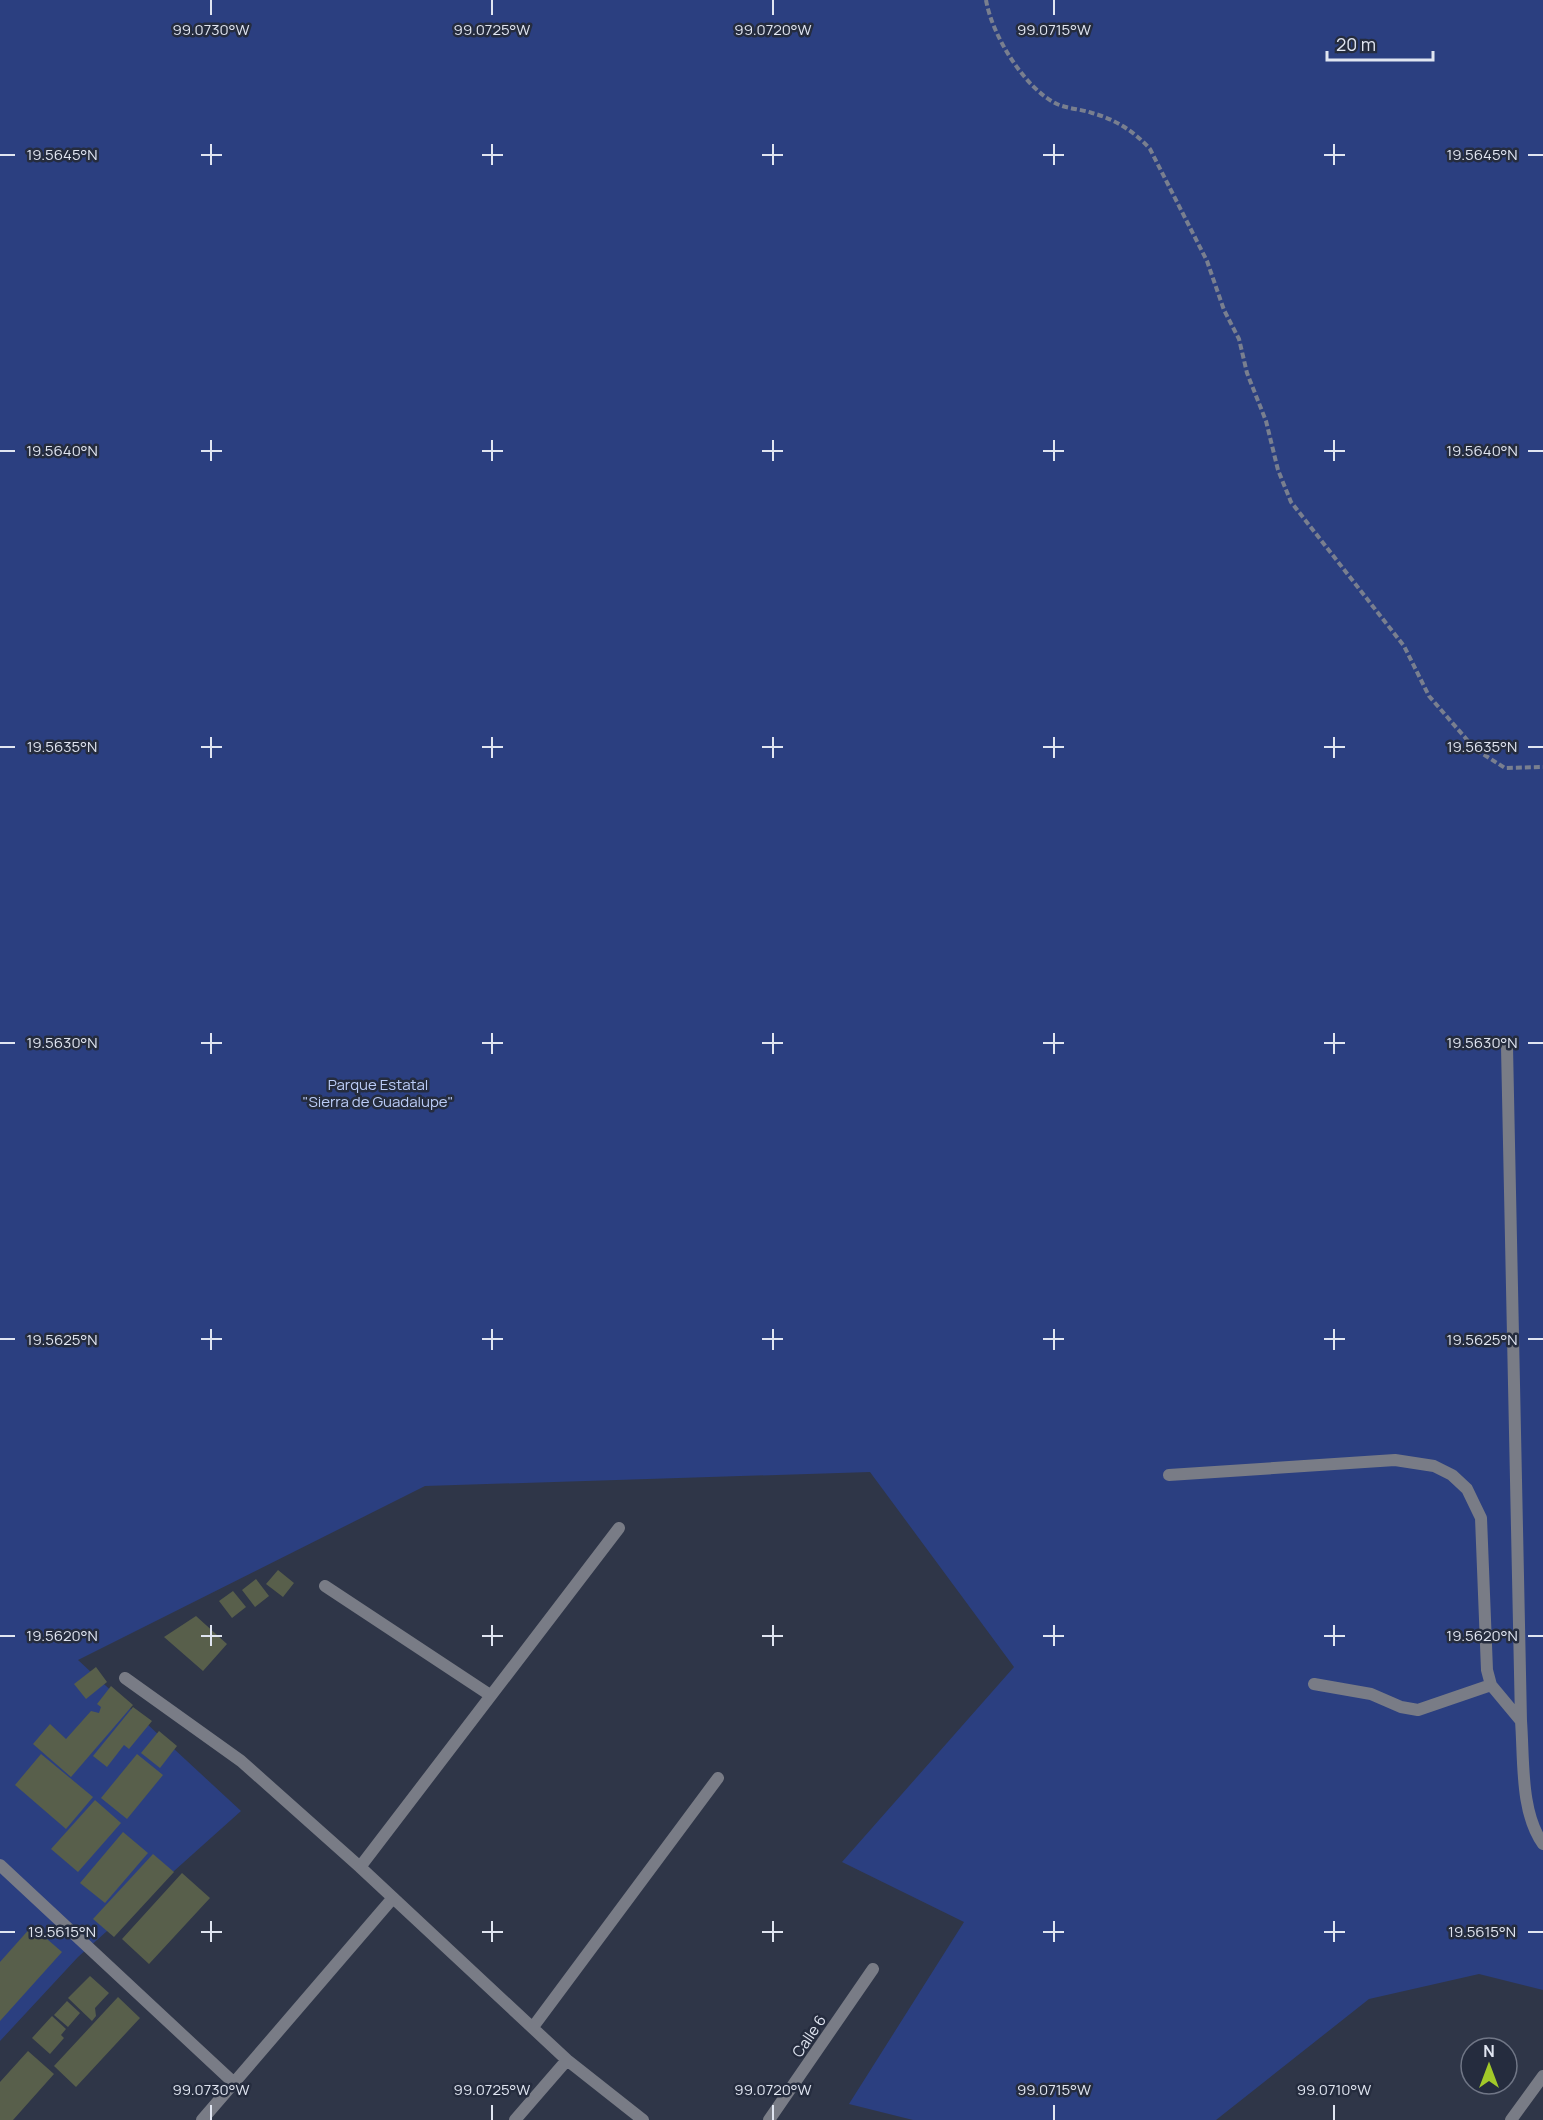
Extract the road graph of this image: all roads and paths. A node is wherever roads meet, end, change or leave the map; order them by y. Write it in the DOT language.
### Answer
graph roads {
  1 [pos="986,0"];
  2 [pos="1543,767"];
  3 [pos="1507,1047"];
  4 [pos="1169,1475"];
  5 [pos="619,1528"];
  6 [pos="325,1586"];
  7 [pos="125,1678"];
  8 [pos="1314,1684"];
  9 [pos="1491,1685"];
  10 [pos="490,1695"];
  11 [pos="1521,1721"];
  12 [pos="718,1778"];
  13 [pos="1543,1844"];
  14 [pos="0,1865"];
  15 [pos="360,1867"];
  16 [pos="392,1899"];
  17 [pos="873,1969"];
  18 [pos="532,2026"];
  19 [pos="567,2060"];
  20 [pos="1543,2076"];
  21 [pos="234,2083"];
  22 [pos="202,2120"];
  23 [pos="515,2120"];
  24 [pos="643,2120"];
  25 [pos="769,2120"];
  26 [pos="1510,2120"];
  1 -- 2 [label="path"];
  3 -- 11 [label="street"];
  4 -- 9 [label="street"];
  5 -- 10 [label="street"];
  6 -- 10 [label="street"];
  7 -- 15 [label="street"];
  8 -- 9 [label="street"];
  9 -- 11 [label="street"];
  10 -- 15 [label="street"];
  11 -- 13 [label="street"];
  12 -- 18 [label="street"];
  14 -- 21 [label="street"];
  15 -- 16 [label="street"];
  16 -- 18 [label="street"];
  16 -- 21 [label="street"];
  17 -- 25 [label="street, Calle 6"];
  18 -- 19 [label="street"];
  19 -- 23 [label="street"];
  19 -- 24 [label="street"];
  20 -- 26 [label="street"];
  21 -- 22 [label="street"];
}
